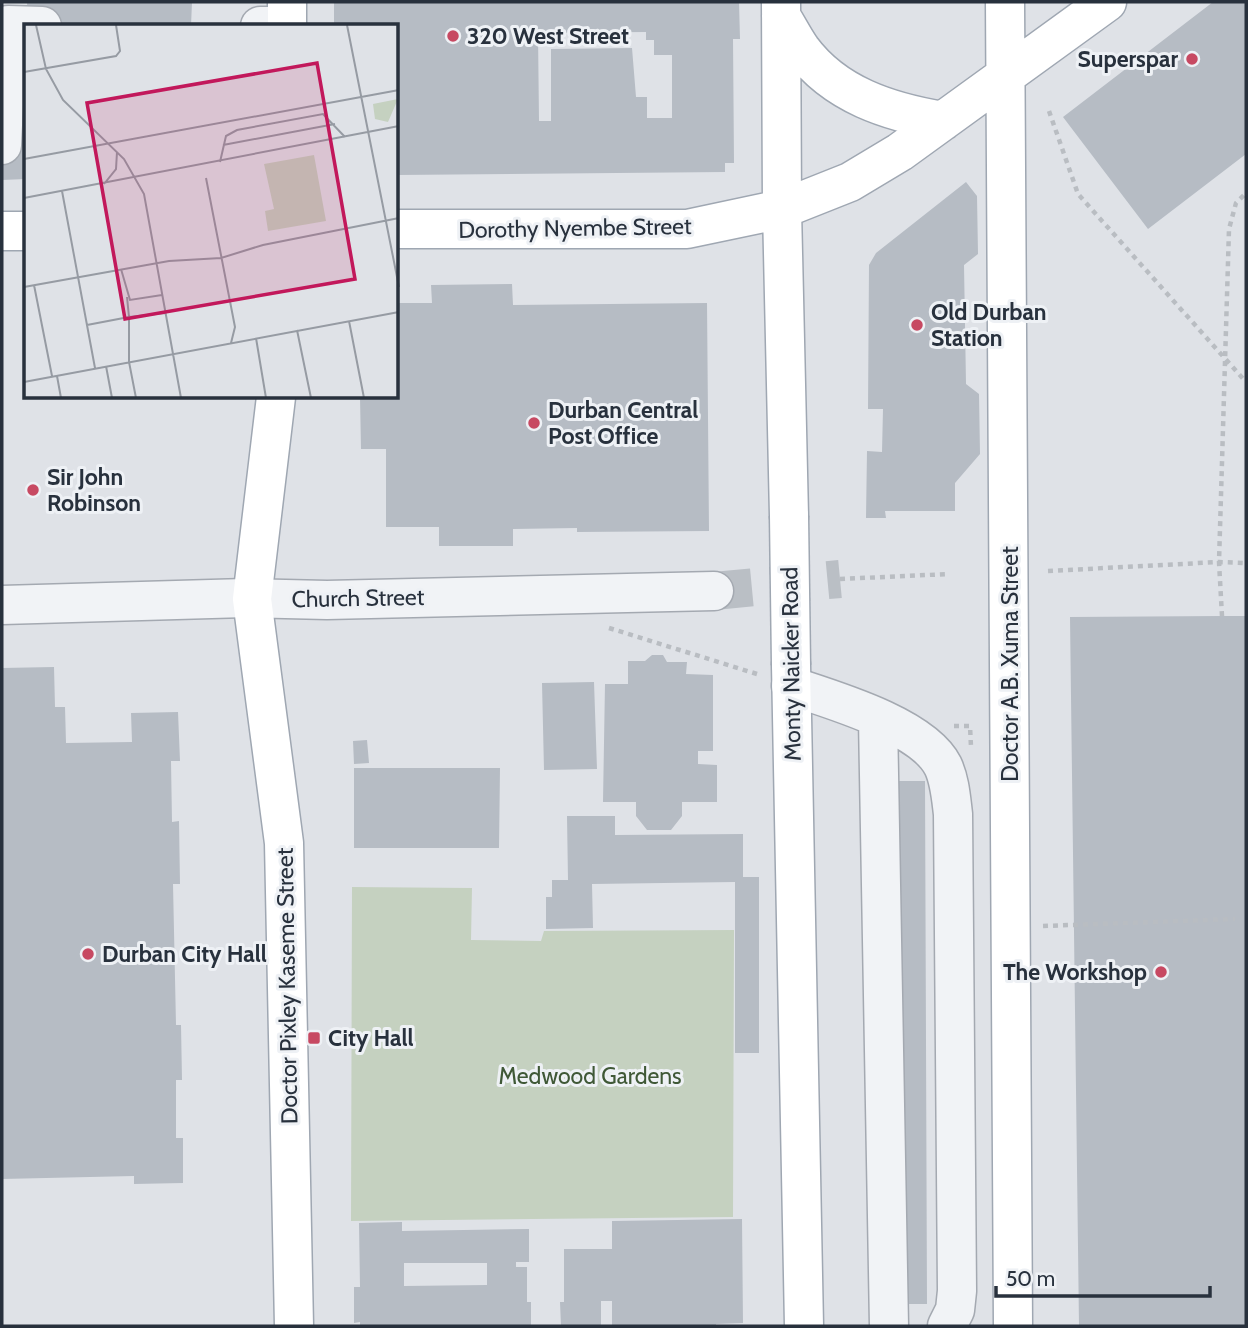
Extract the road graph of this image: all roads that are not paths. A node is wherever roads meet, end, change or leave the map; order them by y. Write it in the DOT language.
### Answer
graph roads {
  1 [pos="287,2"];
  2 [pos="1006,2"];
  3 [pos="1107,2"];
  4 [pos="781,9"];
  5 [pos="15,19"];
  6 [pos="287,24"];
  7 [pos="1007,74"];
  8 [pos="943,121"];
  9 [pos="2,145"];
  10 [pos="782,209"];
  11 [pos="399,229"];
  12 [pos="24,231"];
  13 [pos="2,232"];
  14 [pos="276,399"];
  15 [pos="715,591"];
  16 [pos="252,599"];
  17 [pos="2,605"];
  18 [pos="791,675"];
  19 [pos="878,719"];
  20 [pos="294,1326"];
  21 [pos="804,1326"];
  22 [pos="889,1326"];
  23 [pos="947,1326"];
  24 [pos="1013,1326"];
  1 -- 6 [label="main road"];
  2 -- 7 [label="main road, Doctor A.B. Xuma Street"];
  3 -- 7 [label="main road, Dorothy Nyembe Street"];
  4 -- 8 [label="main road"];
  4 -- 10 [label="main road, Monty Naicker Road"];
  5 -- 9 [label="street"];
  7 -- 8 [label="main road, Dorothy Nyembe Street"];
  7 -- 24 [label="main road, Doctor A.B. Xuma Street"];
  8 -- 10 [label="main road, Dorothy Nyembe Street"];
  10 -- 11 [label="main road, Dorothy Nyembe Street"];
  10 -- 18 [label="main road, Monty Naicker Road, bridge"];
  12 -- 13 [label="main road"];
  14 -- 16 [label="main road, Doctor Pixley Kaseme Street"];
  15 -- 16 [label="street, Church Street"];
  16 -- 17 [label="street, Church Street"];
  16 -- 20 [label="main road, Doctor Pixley Kaseme Street"];
  18 -- 19 [label="street"];
  18 -- 21 [label="main road, Monty Naicker Road"];
  19 -- 22 [label="street"];
  19 -- 23 [label="street"];
}
